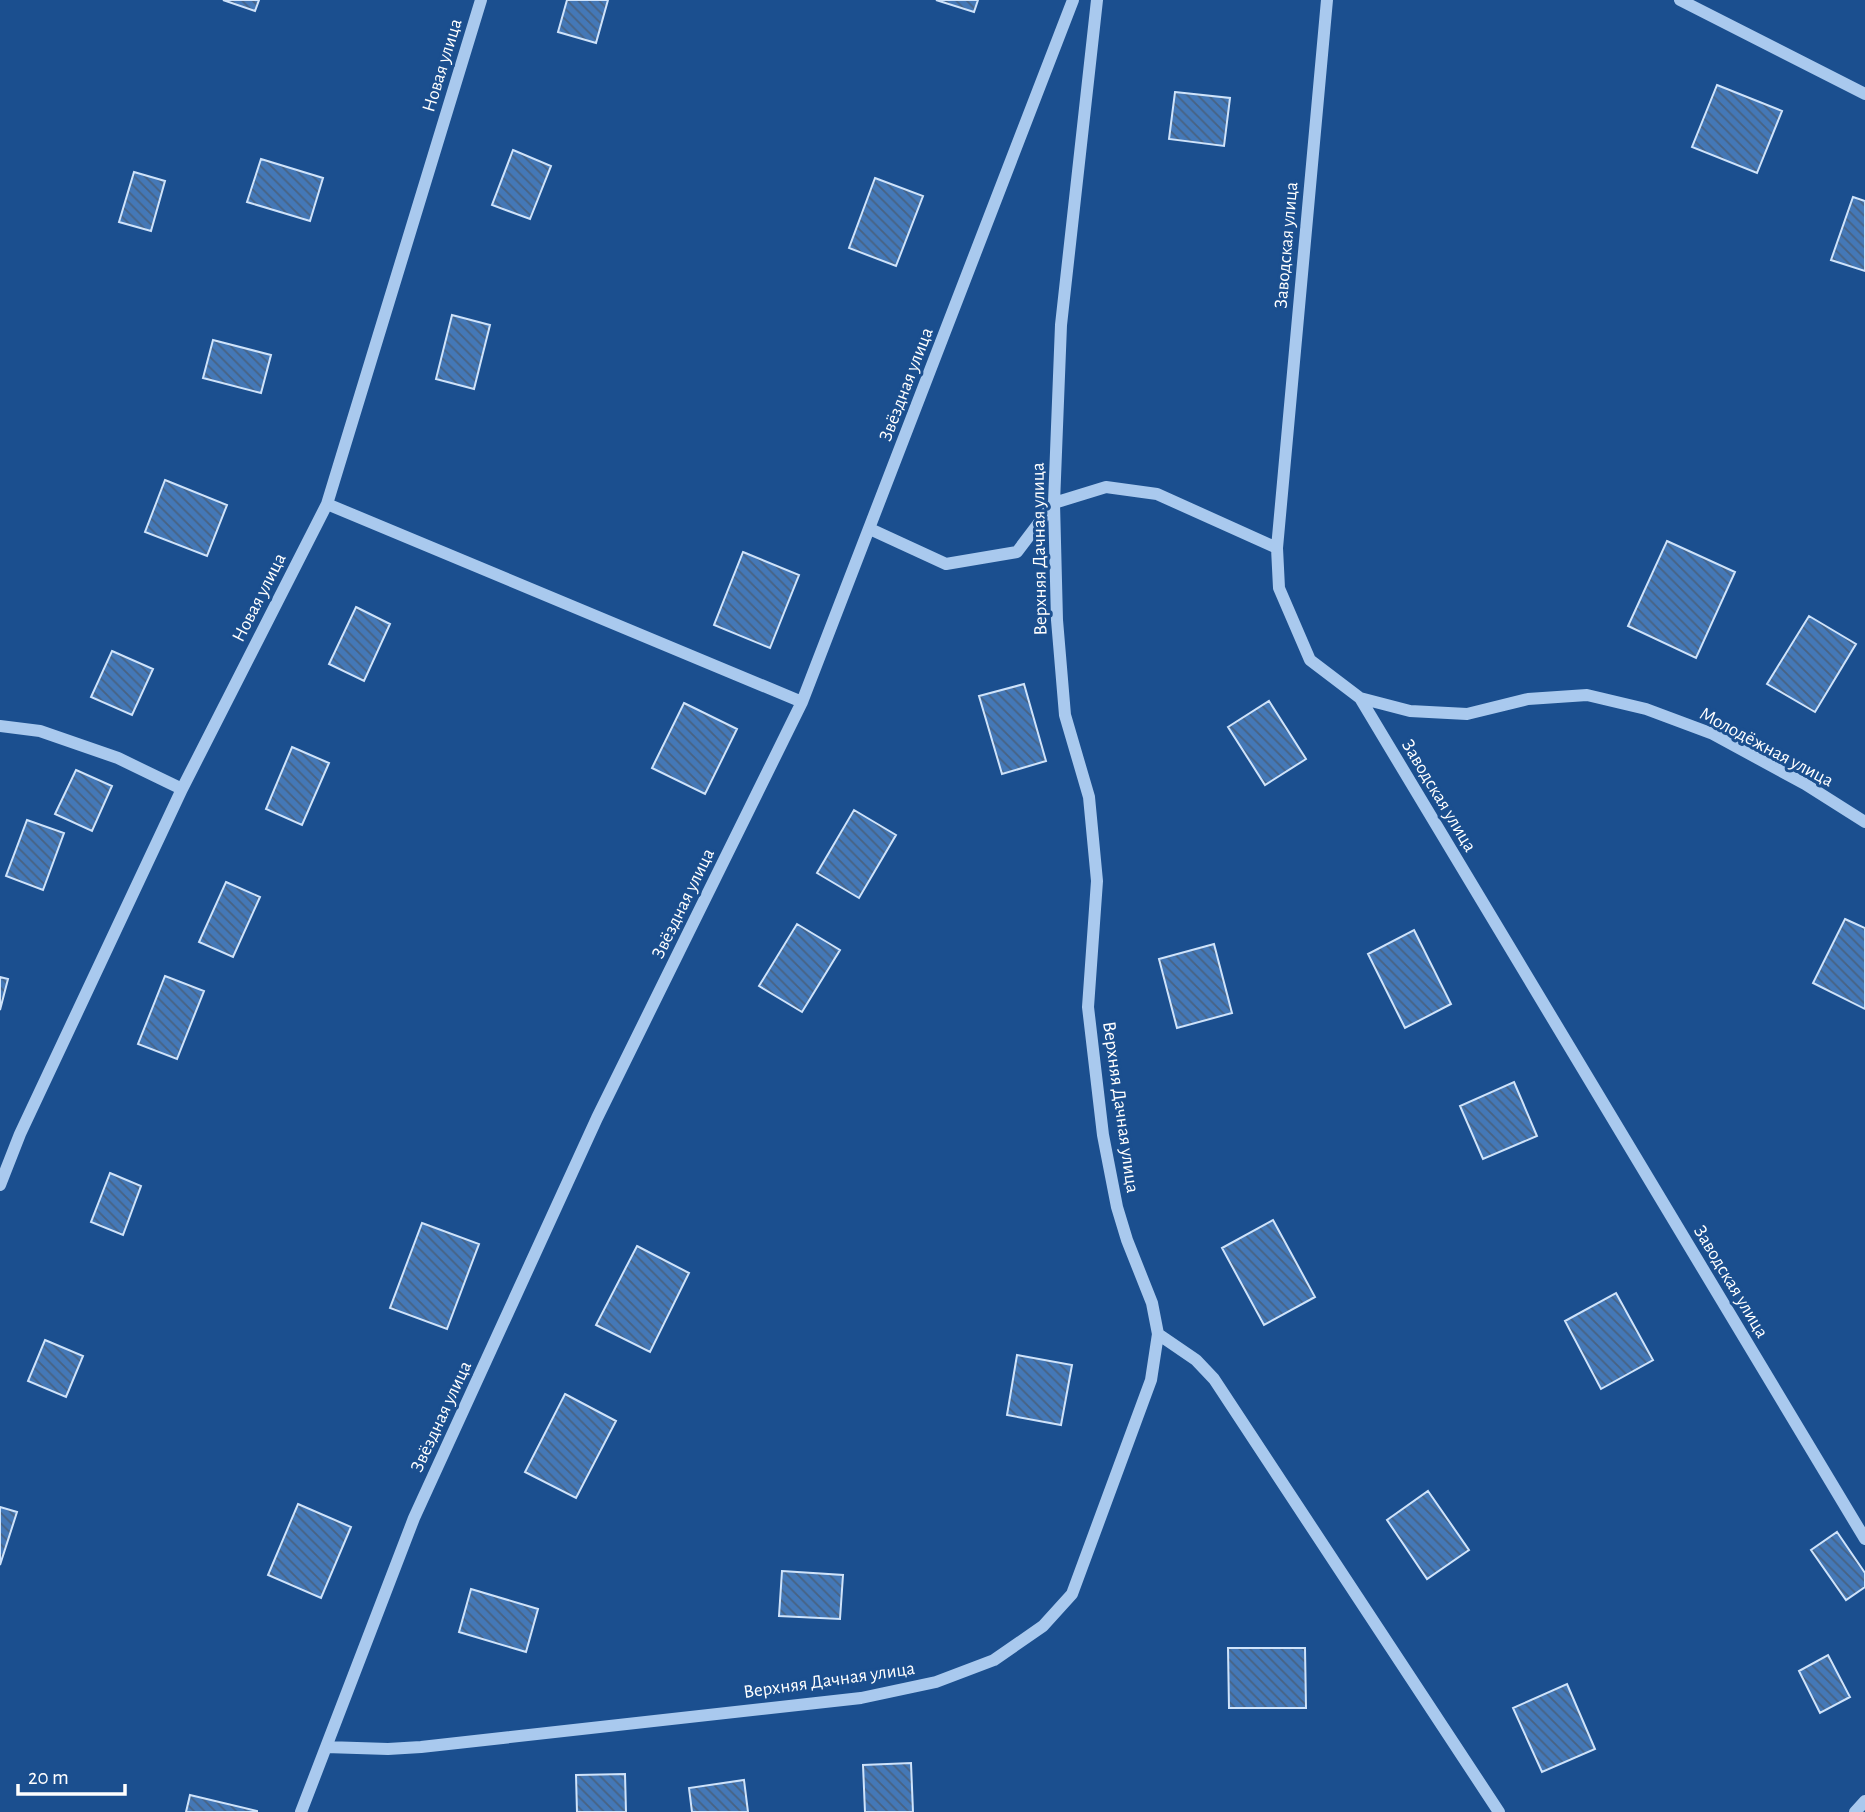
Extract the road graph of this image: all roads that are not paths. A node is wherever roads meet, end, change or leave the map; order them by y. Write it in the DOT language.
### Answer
graph roads {
  1 [pos="481,0"];
  2 [pos="1073,0"];
  3 [pos="1097,0"];
  4 [pos="1326,0"];
  5 [pos="1680,0"];
  6 [pos="1865,94"];
  7 [pos="1054,503"];
  8 [pos="327,504"];
  9 [pos="870,529"];
  10 [pos="1278,548"];
  11 [pos="1360,698"];
  12 [pos="802,702"];
  13 [pos="0,726"];
  14 [pos="182,789"];
  15 [pos="1865,822"];
  16 [pos="0,1185"];
  17 [pos="1158,1334"];
  18 [pos="1865,1539"];
  19 [pos="326,1747"];
  20 [pos="1865,1801"];
  21 [pos="301,1812"];
  22 [pos="1499,1812"];
  23 [pos="1855,1812"];
  1 -- 8 [label="street, Новая улица"];
  2 -- 9 [label="street, Звёздная улица"];
  3 -- 7 [label="street, Верхняя Дачная улица"];
  4 -- 10 [label="street, Заводская улица"];
  5 -- 6 [label="street"];
  7 -- 9 [label="street"];
  7 -- 10 [label="street"];
  7 -- 17 [label="street, Верхняя Дачная улица"];
  8 -- 12 [label="street"];
  8 -- 14 [label="street, Новая улица"];
  9 -- 12 [label="street, Звёздная улица"];
  10 -- 11 [label="street, Заводская улица"];
  11 -- 15 [label="street, Молодёжная улица"];
  11 -- 18 [label="street, Заводская улица"];
  12 -- 19 [label="street, Звёздная улица"];
  13 -- 14 [label="street"];
  14 -- 16 [label="street, Новая улица"];
  17 -- 19 [label="street, Верхняя Дачная улица"];
  17 -- 22 [label="street"];
  19 -- 21 [label="street, Звёздная улица"];
  20 -- 23 [label="street"];
}
